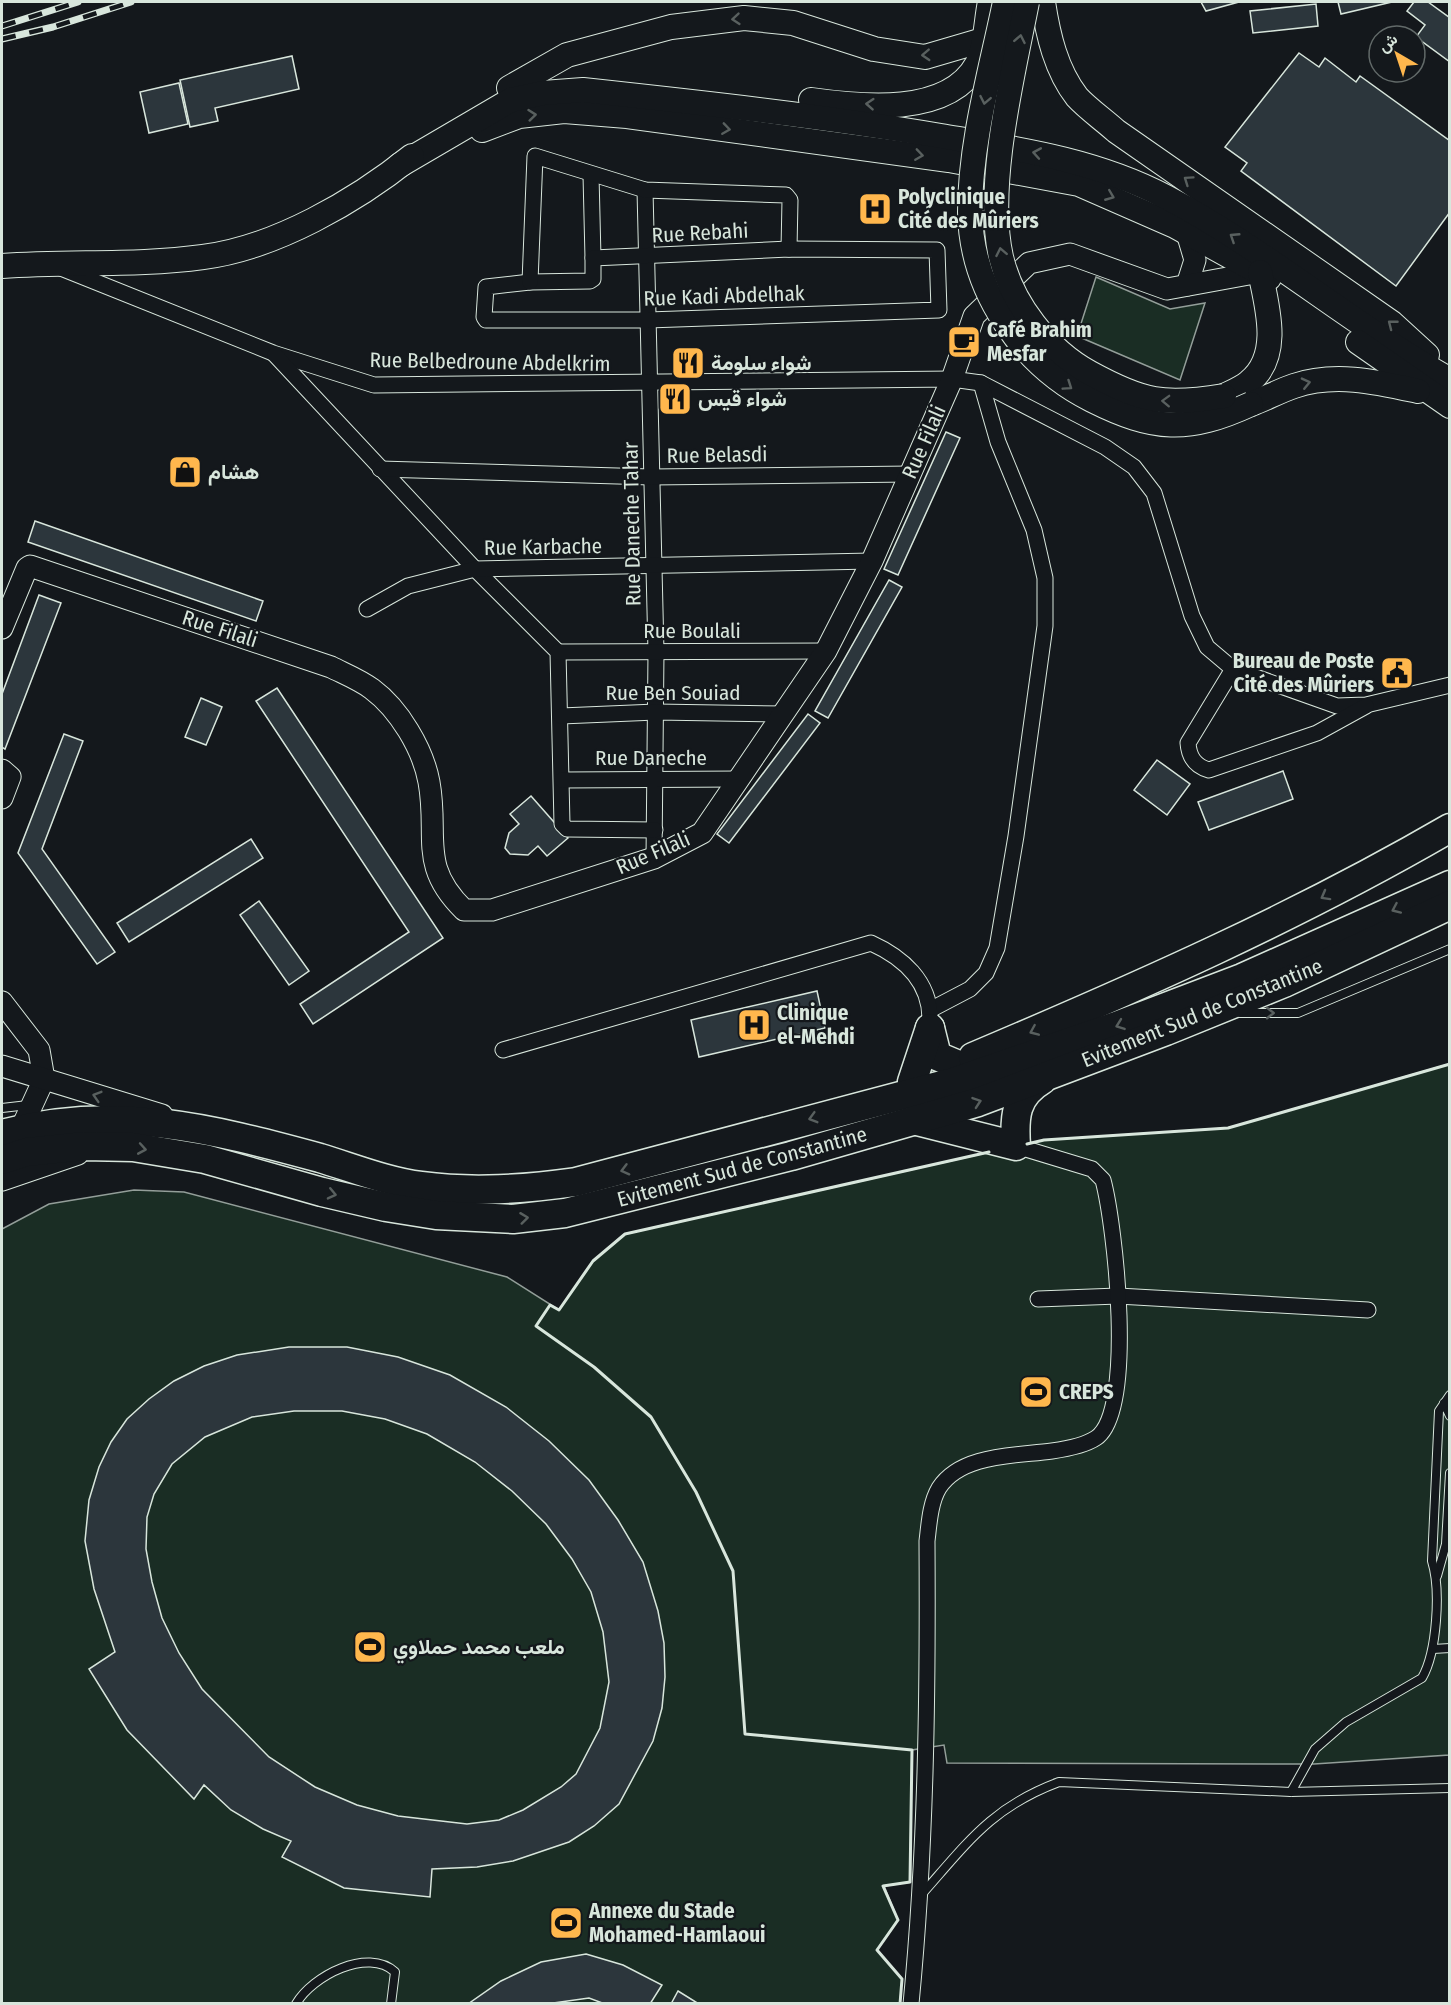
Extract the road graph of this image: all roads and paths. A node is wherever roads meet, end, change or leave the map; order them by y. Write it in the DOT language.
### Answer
graph roads {
  1 [pos="990,2"];
  2 [pos="1005,2"];
  3 [pos="1027,2"];
  4 [pos="1043,2"];
  5 [pos="982,40"];
  6 [pos="509,88"];
  7 [pos="400,165"];
  8 [pos="591,175"];
  9 [pos="645,190"];
  10 [pos="1187,233"];
  11 [pos="789,249"];
  12 [pos="937,250"];
  13 [pos="646,257"];
  14 [pos="593,258"];
  15 [pos="50,263"];
  16 [pos="2,266"];
  17 [pos="1260,272"];
  18 [pos="530,282"];
  19 [pos="1187,285"];
  20 [pos="648,320"];
  21 [pos="273,353"];
  22 [pos="952,379"];
  23 [pos="1449,379"];
  24 [pos="981,383"];
  25 [pos="651,384"];
  26 [pos="1429,393"];
  27 [pos="1449,406"];
  28 [pos="380,469"];
  29 [pos="910,474"];
  30 [pos="651,477"];
  31 [pos="872,561"];
  32 [pos="654,566"];
  33 [pos="475,569"];
  34 [pos="367,609"];
  35 [pos="2,628"];
  36 [pos="826,651"];
  37 [pos="558,652"];
  38 [pos="656,652"];
  39 [pos="1233,669"];
  40 [pos="1449,685"];
  41 [pos="1366,705"];
  42 [pos="656,712"];
  43 [pos="785,714"];
  44 [pos="561,716"];
  45 [pos="2,770"];
  46 [pos="656,778"];
  47 [pos="740,779"];
  48 [pos="562,780"];
  49 [pos="2,798"];
  50 [pos="1449,828"];
  51 [pos="655,830"];
  52 [pos="654,858"];
  53 [pos="1449,885"];
  54 [pos="1449,904"];
  55 [pos="1449,949"];
  56 [pos="2,1002"];
  57 [pos="1212,1013"];
  58 [pos="930,1019"];
  59 [pos="503,1050"];
  60 [pos="956,1064"];
  61 [pos="2,1066"];
  62 [pos="1066,1067"];
  63 [pos="44,1079"];
  64 [pos="912,1082"];
  65 [pos="852,1107"];
  66 [pos="2,1108"];
  67 [pos="915,1120"];
  68 [pos="18,1122"];
  69 [pos="234,1136"];
  70 [pos="97,1146"];
  71 [pos="1016,1146"];
  72 [pos="2,1160"];
  73 [pos="2,1180"];
  74 [pos="1118,1296"];
  75 [pos="1038,1299"];
  76 [pos="1368,1310"];
  77 [pos="1449,1395"];
  78 [pos="1444,1403"];
  79 [pos="1449,1416"];
  80 [pos="1449,1473"];
  81 [pos="1437,1576"];
  82 [pos="1449,1648"];
  83 [pos="1433,1649"];
  84 [pos="1449,1788"];
  85 [pos="1292,1792"];
  86 [pos="922,1894"];
  87 [pos="296,2004"];
  88 [pos="391,2004"];
  89 [pos="911,2004"];
  1 -- 5 [label="main road"];
  2 -- 26 [label="main road, one-way, bridge"];
  17 -- 3 [label="main road, one-way, bridge"];
  23 -- 4 [label="main road, one-way"];
  5 -- 6 [label="main road, one-way"];
  5 -- 6 [label="main road, one-way"];
  6 -- 7 [label="main road"];
  7 -- 10 [label="main road, one-way"];
  7 -- 15 [label="main road"];
  23 -- 7 [label="main road, one-way"];
  8 -- 9 [label="street"];
  8 -- 14 [label="street"];
  8 -- 18 [label="street"];
  9 -- 11 [label="street"];
  9 -- 13 [label="street, Rue Daneche Tahar"];
  10 -- 17 [label="main road"];
  10 -- 19 [label="street"];
  11 -- 12 [label="street, Rue Rebahi"];
  11 -- 13 [label="street, Rue Rebahi"];
  12 -- 20 [label="street, Rue Kadi Abdelhak"];
  13 -- 14 [label="street, Rue Rebahi"];
  13 -- 20 [label="street, Rue Daneche Tahar"];
  14 -- 18 [label="street"];
  15 -- 16 [label="main road"];
  15 -- 21 [label="street, Rue Belbedroune Abdelkrim"];
  17 -- 19 [label="street, Rue Filali"];
  17 -- 26 [label="main road"];
  18 -- 20 [label="street, Rue Kadi Abdelhak"];
  19 -- 22 [label="street, Rue Filali"];
  20 -- 25 [label="street, Rue Daneche Tahar"];
  21 -- 25 [label="street, Rue Belbedroune Abdelkrim"];
  21 -- 28 [label="street"];
  22 -- 24 [label="street, Rue Belbedroune Abdelkrim"];
  22 -- 25 [label="street, Rue Belbedroune Abdelkrim"];
  22 -- 29 [label="street, Rue Filali"];
  24 -- 39 [label="street, Rue Belbedroune Abdelkrim"];
  24 -- 58 [label="street"];
  25 -- 30 [label="street, Rue Daneche Tahar"];
  26 -- 27 [label="main road"];
  28 -- 30 [label="street, Rue Belasdi"];
  28 -- 33 [label="street"];
  29 -- 30 [label="street, Rue Belasdi"];
  29 -- 31 [label="street, Rue Filali"];
  30 -- 32 [label="street, Rue Daneche Tahar"];
  31 -- 32 [label="street, Rue Karbache"];
  31 -- 36 [label="street, Rue Filali"];
  32 -- 33 [label="street, Rue Karbache"];
  32 -- 38 [label="street, Rue Daneche Tahar"];
  33 -- 34 [label="street, Rue Karbache"];
  33 -- 37 [label="street"];
  35 -- 52 [label="street, Rue Filali"];
  36 -- 38 [label="street, Rue Boulali"];
  36 -- 43 [label="street, Rue Filali"];
  37 -- 38 [label="street, Rue Boulali"];
  37 -- 44 [label="street"];
  38 -- 42 [label="street, Rue Daneche Tahar"];
  39 -- 41 [label="street"];
  39 -- 41 [label="street"];
  40 -- 41 [label="street"];
  42 -- 43 [label="street, Rue Ben Souiad"];
  42 -- 44 [label="street, Rue Ben Souiad"];
  42 -- 46 [label="street, Rue Daneche Tahar"];
  43 -- 47 [label="street, Rue Filali"];
  44 -- 48 [label="street"];
  45 -- 49 [label="street"];
  46 -- 47 [label="street, Rue Daneche"];
  46 -- 48 [label="street, Rue Daneche"];
  46 -- 51 [label="street, Rue Daneche Tahar"];
  47 -- 52 [label="street, Rue Filali"];
  48 -- 51 [label="street"];
  50 -- 60 [label="highway, one-way"];
  51 -- 52 [label="street, Rue Daneche Tahar"];
  53 -- 65 [label="highway, Evitement Sud de Constantine, one-way"];
  54 -- 57 [label="highway, Evitement Sud de Constantine"];
  57 -- 55 [label="lane, one-way"];
  56 -- 63 [label="street"];
  57 -- 62 [label="highway, Evitement Sud de Constantine"];
  58 -- 59 [label="street"];
  58 -- 60 [label="highway"];
  58 -- 64 [label="highway"];
  60 -- 64 [label="highway"];
  61 -- 63 [label="street"];
  67 -- 62 [label="highway, Evitement Sud de Constantine, one-way"];
  62 -- 71 [label="highway"];
  63 -- 68 [label="street"];
  69 -- 63 [label="street, one-way"];
  64 -- 65 [label="highway"];
  65 -- 69 [label="highway, Evitement Sud de Constantine, one-way"];
  66 -- 68 [label="lane"];
  70 -- 67 [label="highway, Evitement Sud de Constantine, one-way"];
  67 -- 71 [label="highway"];
  68 -- 69 [label="highway, Evitement Sud de Constantine"];
  70 -- 72 [label="highway, Evitement Sud de Constantine"];
  70 -- 73 [label="street"];
  71 -- 74 [label="street"];
  74 -- 75 [label="street"];
  74 -- 76 [label="street"];
  74 -- 86 [label="street"];
  77 -- 78 [label="lane"];
  78 -- 79 [label="lane"];
  78 -- 81 [label="lane"];
  80 -- 81 [label="lane"];
  81 -- 83 [label="lane"];
  82 -- 83 [label="lane"];
  83 -- 85 [label="lane"];
  84 -- 85 [label="lane"];
  85 -- 86 [label="lane"];
  86 -- 89 [label="street"];
  87 -- 88 [label="lane"];
}
